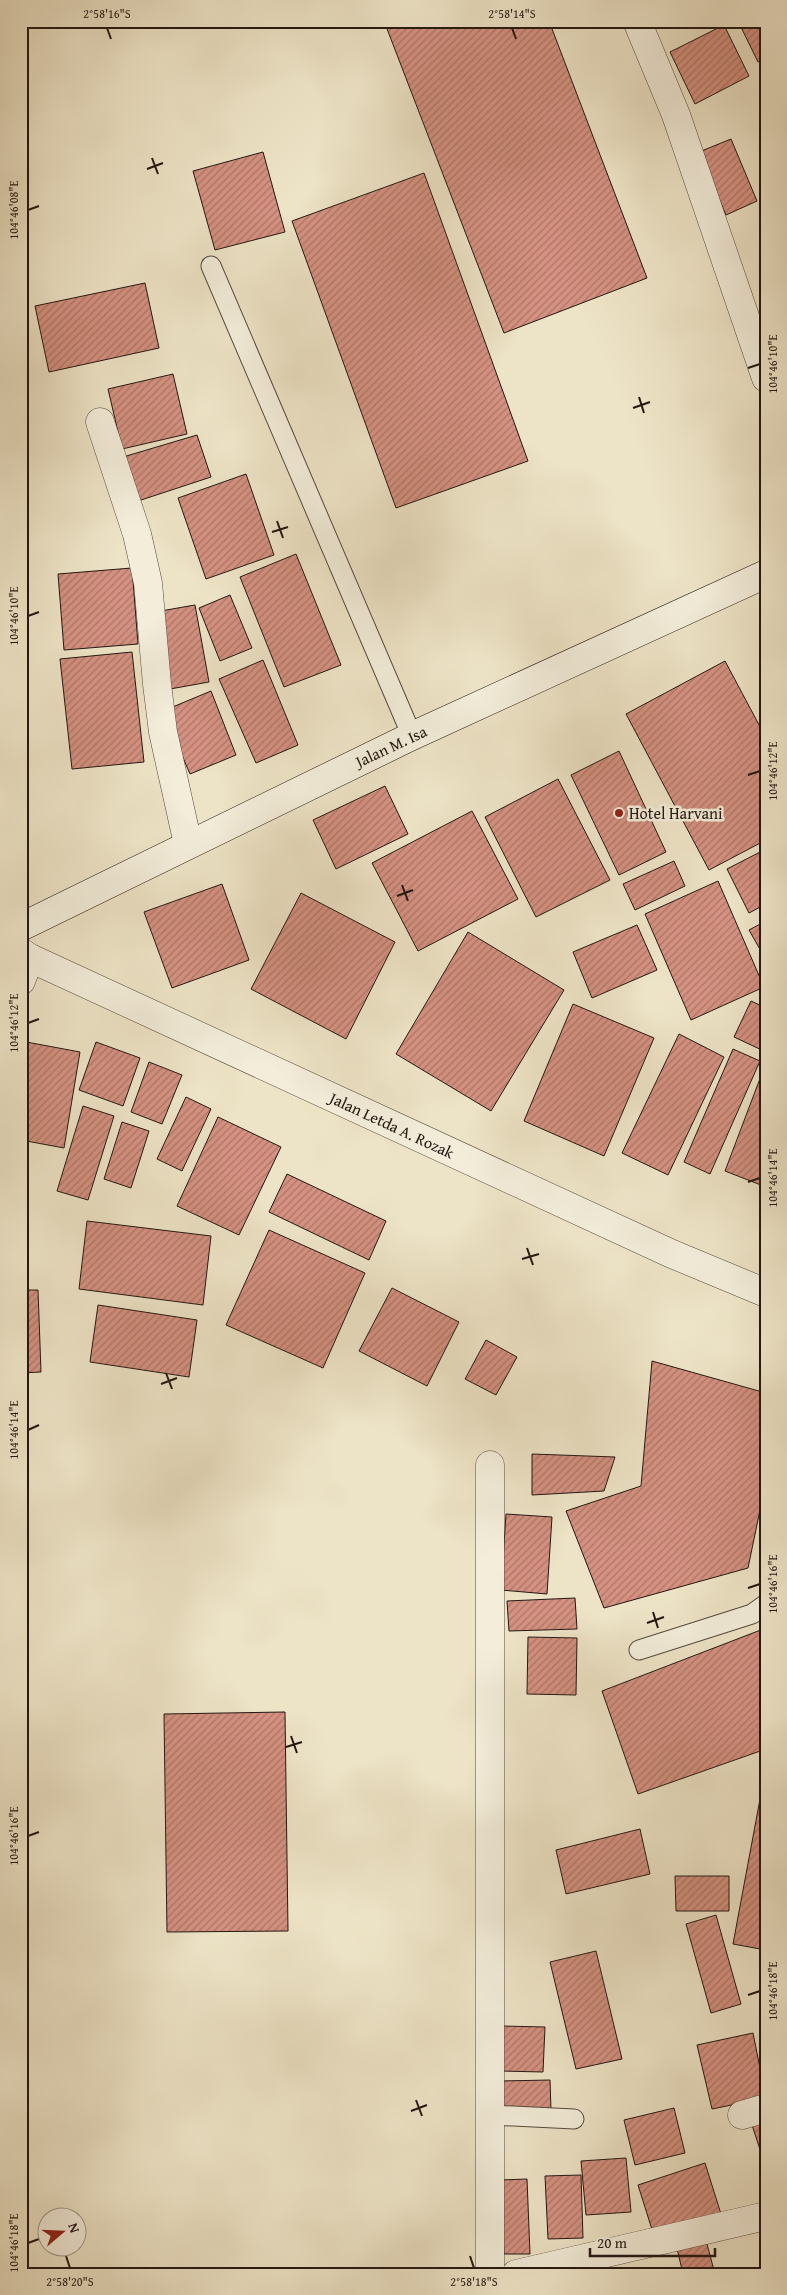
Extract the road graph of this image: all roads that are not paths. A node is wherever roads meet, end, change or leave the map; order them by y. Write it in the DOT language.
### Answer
graph roads {
  1 [pos="637,21"];
  2 [pos="211,266"];
  3 [pos="766,378"];
  4 [pos="100,422"];
  5 [pos="766,574"];
  6 [pos="412,736"];
  7 [pos="188,844"];
  8 [pos="21,927"];
  9 [pos="24,963"];
  10 [pos="766,1293"];
  11 [pos="490,1465"];
  12 [pos="766,1604"];
  13 [pos="639,1650"];
  14 [pos="491,2115"];
  15 [pos="574,2119"];
  16 [pos="766,2216"];
  17 [pos="490,2274"];
  18 [pos="516,2274"];
  1 -- 3 [label="street"];
  2 -- 6 [label="lane"];
  4 -- 7 [label="street"];
  5 -- 6 [label="street, Jalan M. Isa"];
  6 -- 7 [label="street, Jalan M. Isa"];
  7 -- 8 [label="street, Jalan M. Isa"];
  9 -- 10 [label="street, Jalan Letda A. Rozak"];
  11 -- 14 [label="street"];
  12 -- 13 [label="lane"];
  14 -- 15 [label="lane"];
  14 -- 17 [label="street"];
  16 -- 18 [label="street"];
}
